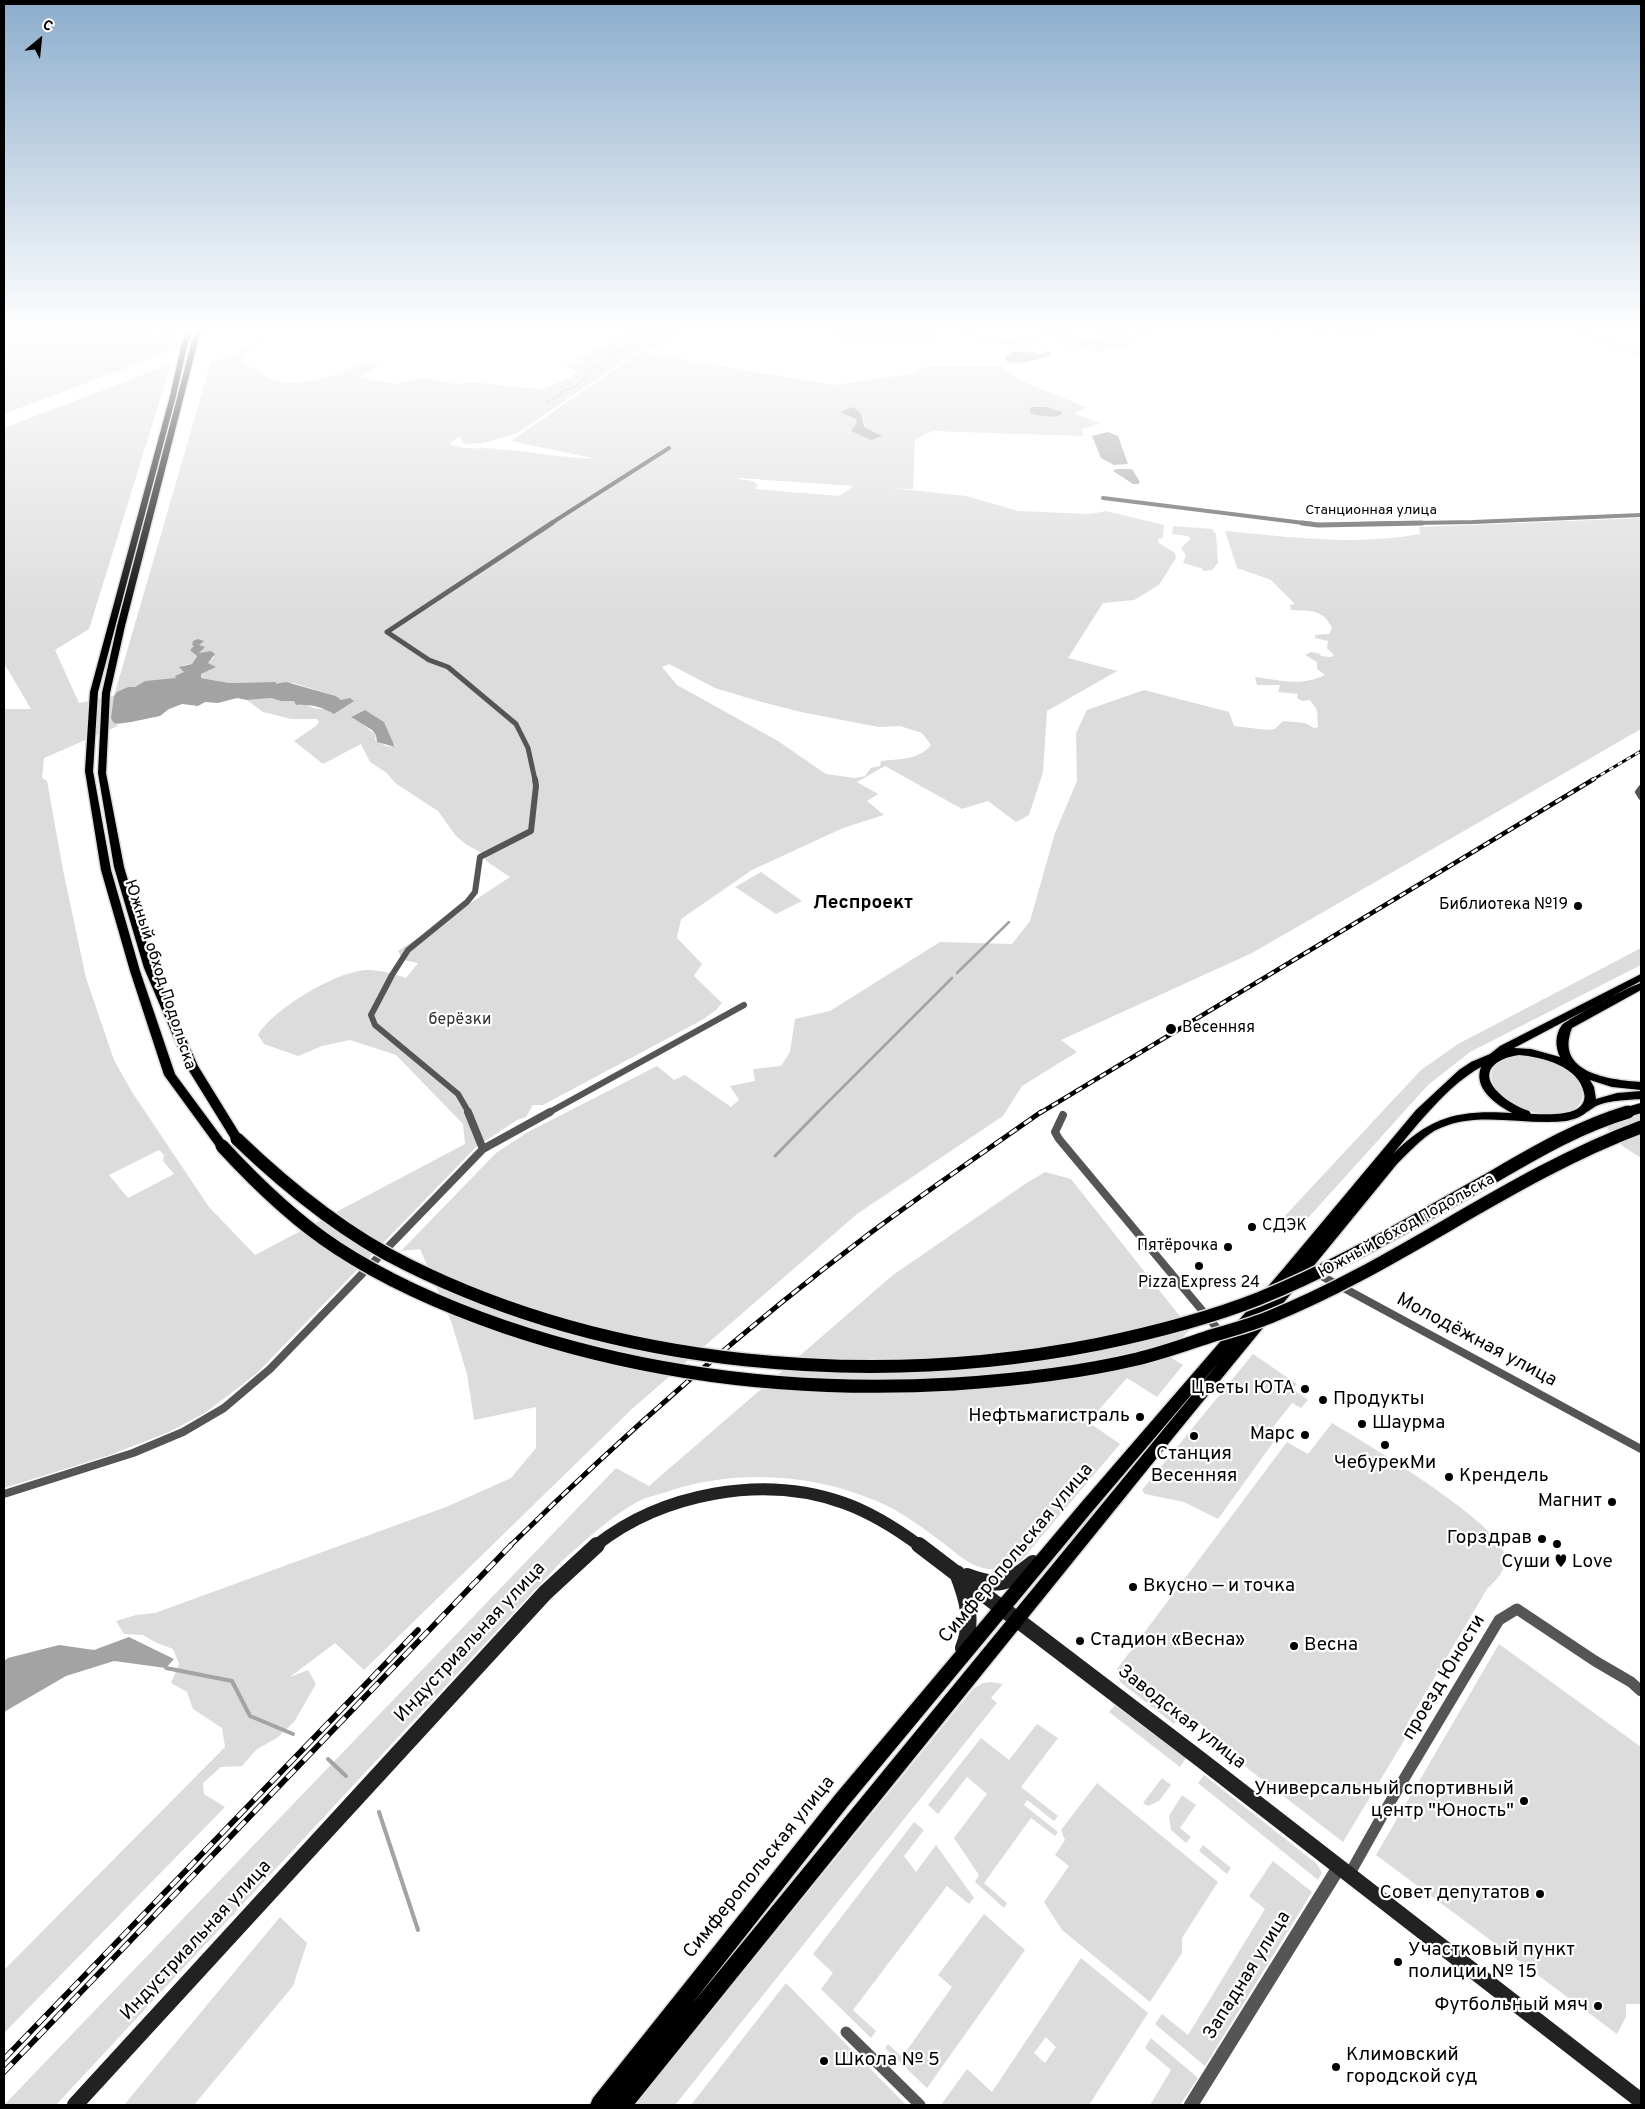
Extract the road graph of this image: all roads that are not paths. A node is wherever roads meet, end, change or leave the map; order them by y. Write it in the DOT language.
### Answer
graph roads {
  1 [pos="166,425"];
  2 [pos="173,425"];
  3 [pos="669,448"];
  4 [pos="1103,498"];
  5 [pos="1641,515"];
  6 [pos="1641,788"];
  7 [pos="1641,797"];
  8 [pos="1641,977"];
  9 [pos="1641,986"];
  10 [pos="744,1005"];
  11 [pos="1494,1057"];
  12 [pos="1572,1068"];
  13 [pos="1641,1086"];
  14 [pos="1641,1095"];
  15 [pos="1588,1105"];
  16 [pos="1641,1108"];
  17 [pos="1063,1116"];
  18 [pos="1536,1117"];
  19 [pos="1641,1127"];
  20 [pos="482,1150"];
  21 [pos="1300,1265"];
  22 [pos="1231,1339"];
  23 [pos="1641,1449"];
  24 [pos="4,1494"];
  25 [pos="1056,1545"];
  26 [pos="957,1572"];
  27 [pos="1002,1607"];
  28 [pos="1018,1620"];
  29 [pos="952,1667"];
  30 [pos="1641,1691"];
  31 [pos="1344,1871"];
  32 [pos="846,2032"];
  33 [pos="1641,2101"];
  34 [pos="75,2105"];
  35 [pos="600,2105"];
  36 [pos="622,2105"];
  37 [pos="920,2105"];
  38 [pos="1191,2105"];
  1 -- 19 [label="main road, Южный обход Подольска, bridge"];
  2 -- 16 [label="main road, Южный обход Подольска, bridge"];
  3 -- 20 [label="street"];
  4 -- 5 [label="street, Станционная улица"];
  6 -- 7 [label="street"];
  8 -- 11 [label="main road"];
  9 -- 12 [label="main road"];
  10 -- 20 [label="street"];
  11 -- 12 [label="main road"];
  11 -- 18 [label="main road"];
  11 -- 21 [label="main road, Симферопольская улица"];
  12 -- 13 [label="main road"];
  12 -- 15 [label="main road"];
  14 -- 15 [label="main road"];
  15 -- 18 [label="main road"];
  17 -- 22 [label="street"];
  18 -- 21 [label="main road, Симферопольская улица"];
  20 -- 24 [label="street"];
  21 -- 22 [label="main road, Симферопольская улица"];
  21 -- 23 [label="street, Молодёжная улица"];
  21 -- 28 [label="main road, Симферопольская улица"];
  22 -- 25 [label="main road, Симферопольская улица"];
  25 -- 26 [label="main road"];
  25 -- 27 [label="main road, Симферопольская улица"];
  26 -- 27 [label="main road, Индустриальная улица"];
  26 -- 29 [label="main road"];
  26 -- 34 [label="main road, Индустриальная улица"];
  27 -- 28 [label="main road, Заводская улица"];
  27 -- 29 [label="main road, Симферопольская улица"];
  28 -- 31 [label="main road, Заводская улица"];
  28 -- 36 [label="main road, Симферопольская улица"];
  29 -- 35 [label="main road, Симферопольская улица"];
  30 -- 31 [label="street, проезд Юности"];
  31 -- 33 [label="main road, Заводская улица"];
  31 -- 38 [label="street, Западная улица"];
  32 -- 37 [label="street"];
}
